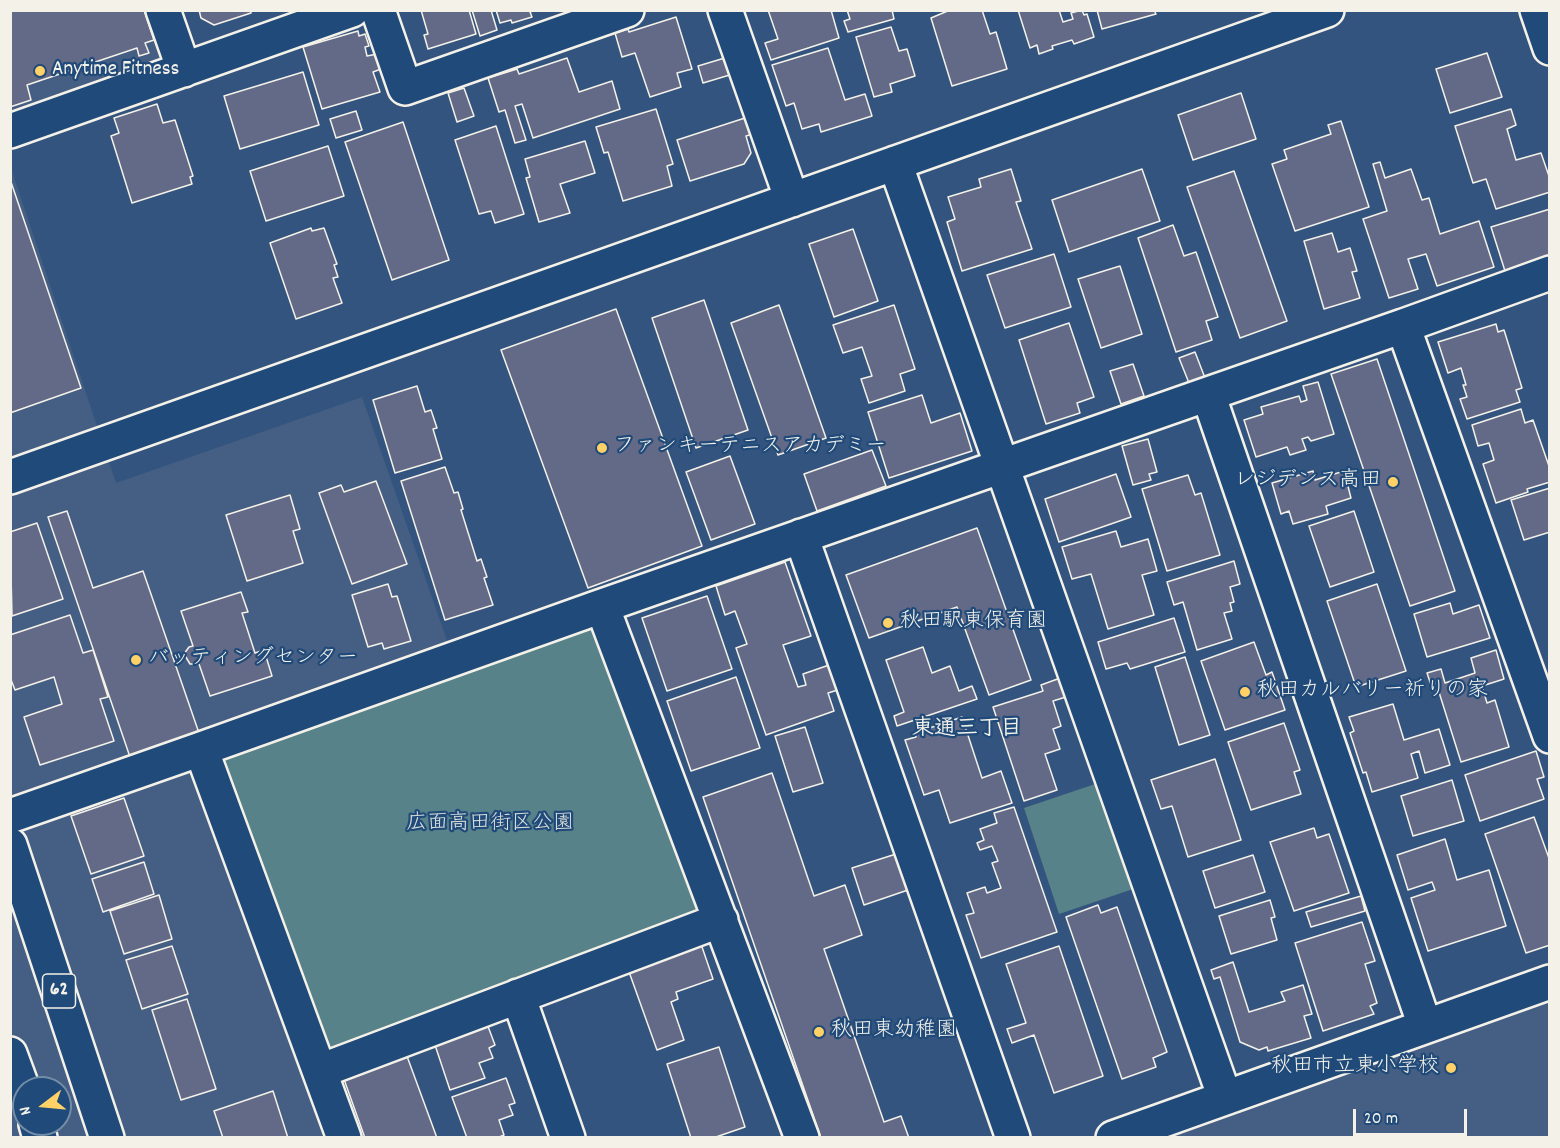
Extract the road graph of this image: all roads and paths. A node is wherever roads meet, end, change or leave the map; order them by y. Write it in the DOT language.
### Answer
graph roads {
  1 [pos="163,10"];
  2 [pos="352,10"];
  3 [pos="378,10"];
  4 [pos="627,10"];
  5 [pos="725,10"];
  6 [pos="1327,10"];
  7 [pos="1537,10"];
  8 [pos="1550,48"];
  9 [pos="184,69"];
  10 [pos="10,131"];
  11 [pos="895,164"];
  12 [pos="792,200"];
  13 [pos="1550,273"];
  14 [pos="1403,326"];
  15 [pos="1208,394"];
  16 [pos="1003,466"];
  17 [pos="10,477"];
  18 [pos="801,536"];
  19 [pos="602,606"];
  20 [pos="1550,736"];
  21 [pos="201,749"];
  22 [pos="10,816"];
  23 [pos="10,845"];
  24 [pos="721,920"];
  25 [pos="1550,982"];
  26 [pos="518,996"];
  27 [pos="1425,1026"];
  28 [pos="10,1054"];
  29 [pos="320,1071"];
  30 [pos="18,1076"];
  31 [pos="1225,1098"];
  32 [pos="107,1137"];
  33 [pos="344,1137"];
  34 [pos="568,1137"];
  35 [pos="802,1137"];
  36 [pos="1013,1137"];
  37 [pos="1113,1137"];
  1 -- 9 [label="street"];
  2 -- 9 [label="street"];
  3 -- 4 [label="street"];
  5 -- 12 [label="street"];
  6 -- 11 [label="street"];
  7 -- 8 [label="street"];
  9 -- 10 [label="street"];
  11 -- 12 [label="street"];
  11 -- 16 [label="street"];
  12 -- 17 [label="street"];
  13 -- 14 [label="street"];
  14 -- 15 [label="street"];
  14 -- 20 [label="street"];
  15 -- 16 [label="street"];
  15 -- 27 [label="street"];
  16 -- 18 [label="street"];
  16 -- 31 [label="street"];
  18 -- 19 [label="street"];
  18 -- 36 [label="street"];
  19 -- 21 [label="street"];
  19 -- 24 [label="street"];
  21 -- 22 [label="street"];
  21 -- 29 [label="street"];
  23 -- 32 [label="street, 62"];
  24 -- 26 [label="street"];
  24 -- 35 [label="street"];
  25 -- 27 [label="street"];
  26 -- 29 [label="street"];
  26 -- 34 [label="street"];
  27 -- 31 [label="street"];
  28 -- 30 [label="street"];
  29 -- 33 [label="street"];
  31 -- 37 [label="street"];
}
